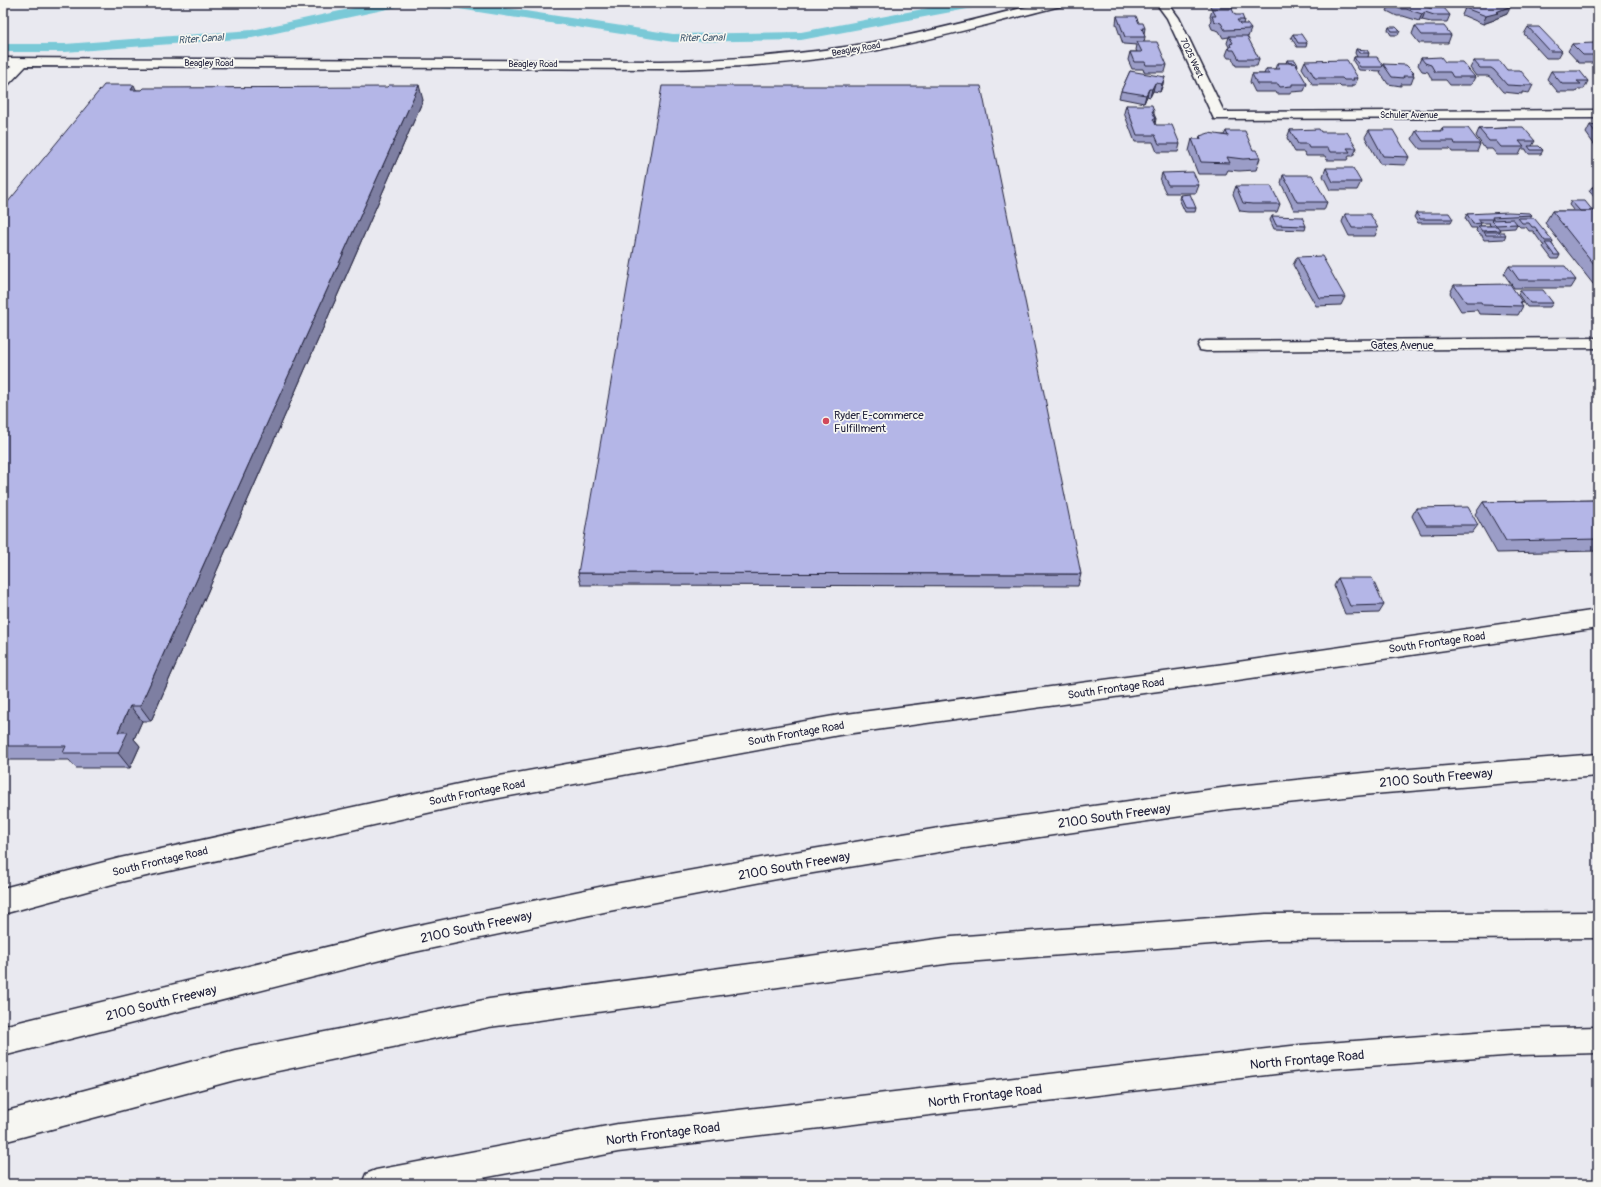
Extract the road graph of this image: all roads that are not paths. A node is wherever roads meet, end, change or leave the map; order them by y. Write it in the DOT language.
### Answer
graph roads {
  1 [pos="1058,3"];
  2 [pos="1162,3"];
  3 [pos="3,62"];
  4 [pos="22,62"];
  5 [pos="3,82"];
  6 [pos="1598,114"];
  7 [pos="1219,116"];
  8 [pos="1598,344"];
  9 [pos="1206,346"];
  10 [pos="1598,619"];
  11 [pos="1598,765"];
  12 [pos="3,901"];
  13 [pos="1598,925"];
  14 [pos="1598,1040"];
  15 [pos="3,1041"];
  16 [pos="3,1127"];
  17 [pos="376,1184"];
  1 -- 4 [label="main road, Beagley Road"];
  2 -- 7 [label="street, 7025 West"];
  3 -- 4 [label="main road, Beagley Road"];
  4 -- 5 [label="main road"];
  6 -- 7 [label="street, Schuler Avenue"];
  8 -- 9 [label="street, Gates Avenue"];
  10 -- 12 [label="main road, South Frontage Road"];
  11 -- 15 [label="main road, 2100 South Freeway"];
  13 -- 16 [label="main road"];
  14 -- 17 [label="street, North Frontage Road"];
}
